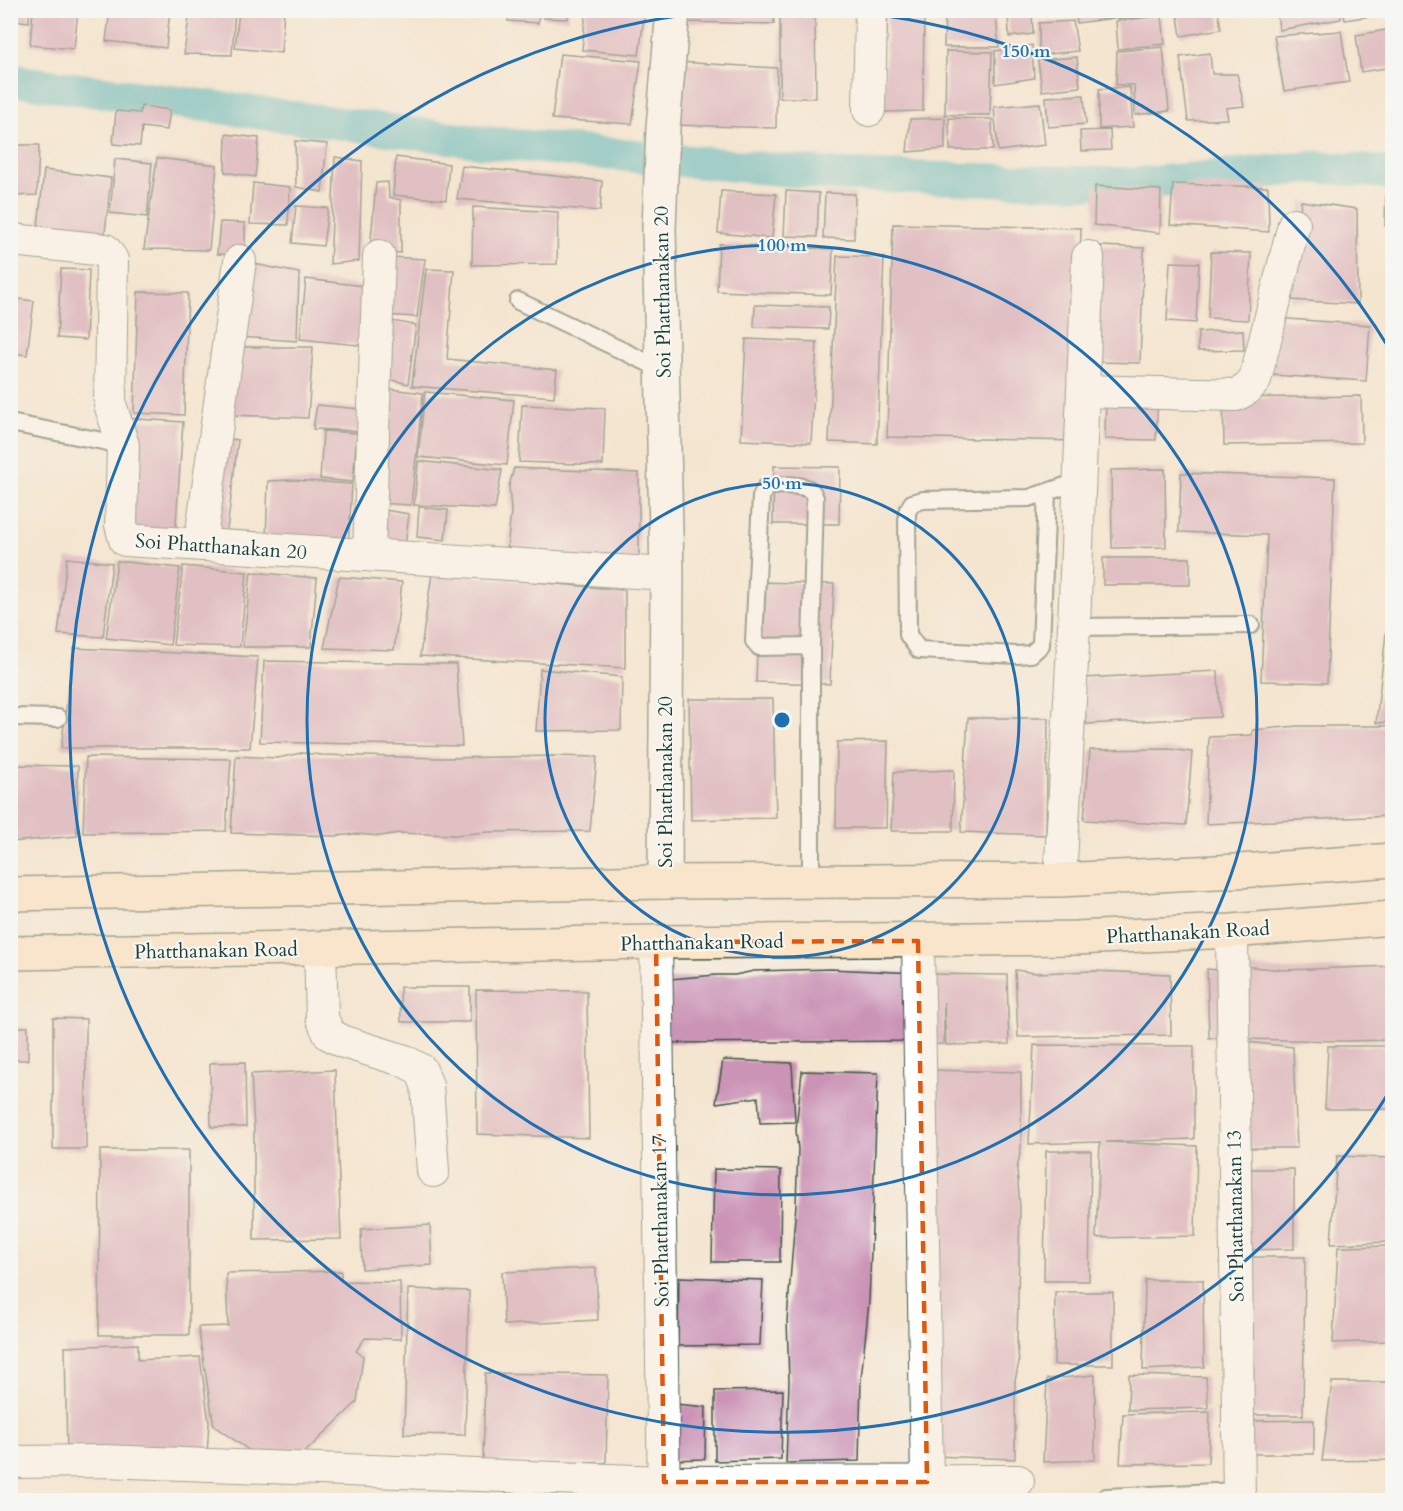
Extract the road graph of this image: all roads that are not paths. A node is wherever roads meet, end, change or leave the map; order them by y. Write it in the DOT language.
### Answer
graph roads {
  1 [pos="673,10"];
  2 [pos="871,10"];
  3 [pos="870,110"];
  4 [pos="1294,225"];
  5 [pos="14,240"];
  6 [pos="379,256"];
  7 [pos="1088,257"];
  8 [pos="240,261"];
  9 [pos="518,301"];
  10 [pos="663,370"];
  11 [pos="1083,391"];
  12 [pos="10,423"];
  13 [pos="123,446"];
  14 [pos="1080,481"];
  15 [pos="1047,492"];
  16 [pos="200,545"];
  17 [pos="369,555"];
  18 [pos="667,574"];
  19 [pos="1251,625"];
  20 [pos="1074,627"];
  21 [pos="811,646"];
  22 [pos="10,717"];
  23 [pos="58,718"];
  24 [pos="1392,860"];
  25 [pos="1060,880"];
  26 [pos="665,882"];
  27 [pos="811,883"];
  28 [pos="10,894"];
  29 [pos="1392,918"];
  30 [pos="1232,931"];
  31 [pos="918,940"];
  32 [pos="656,942"];
  33 [pos="320,949"];
  34 [pos="10,953"];
  35 [pos="433,1171"];
  36 [pos="10,1462"];
  37 [pos="1018,1481"];
  38 [pos="927,1482"];
  39 [pos="664,1491"];
  40 [pos="1238,1496"];
  41 [pos="1106,1497"];
  1 -- 10 [label="street, Soi Phatthanakan 20"];
  2 -- 3 [label="street"];
  4 -- 11 [label="street"];
  5 -- 13 [label="street, Soi Phatthanakan 20"];
  6 -- 17 [label="street"];
  7 -- 11 [label="street"];
  8 -- 16 [label="street"];
  9 -- 10 [label="lane"];
  10 -- 18 [label="street, Soi Phatthanakan 20"];
  11 -- 14 [label="street"];
  12 -- 13 [label="lane"];
  13 -- 16 [label="street, Soi Phatthanakan 20"];
  14 -- 15 [label="lane"];
  14 -- 20 [label="street"];
  15 -- 15 [label="lane"];
  16 -- 17 [label="street, Soi Phatthanakan 20"];
  17 -- 18 [label="street, Soi Phatthanakan 20"];
  18 -- 26 [label="street, Soi Phatthanakan 20"];
  19 -- 20 [label="lane"];
  20 -- 25 [label="street"];
  21 -- 21 [label="lane"];
  21 -- 27 [label="lane"];
  22 -- 23 [label="lane"];
  24 -- 25 [label="main road"];
  25 -- 27 [label="main road"];
  26 -- 27 [label="main road"];
  26 -- 28 [label="main road"];
  29 -- 30 [label="main road, Phatthanakan Road"];
  30 -- 31 [label="main road, Phatthanakan Road"];
  30 -- 40 [label="street, Soi Phatthanakan 13"];
  31 -- 32 [label="main road, Phatthanakan Road"];
  31 -- 38 [label="street"];
  32 -- 33 [label="main road, Phatthanakan Road"];
  32 -- 39 [label="street, Soi Phatthanakan 17"];
  33 -- 34 [label="main road, Phatthanakan Road"];
  33 -- 35 [label="street"];
  36 -- 39 [label="street"];
  37 -- 38 [label="street"];
  38 -- 39 [label="street"];
  40 -- 41 [label="lane"];
}
